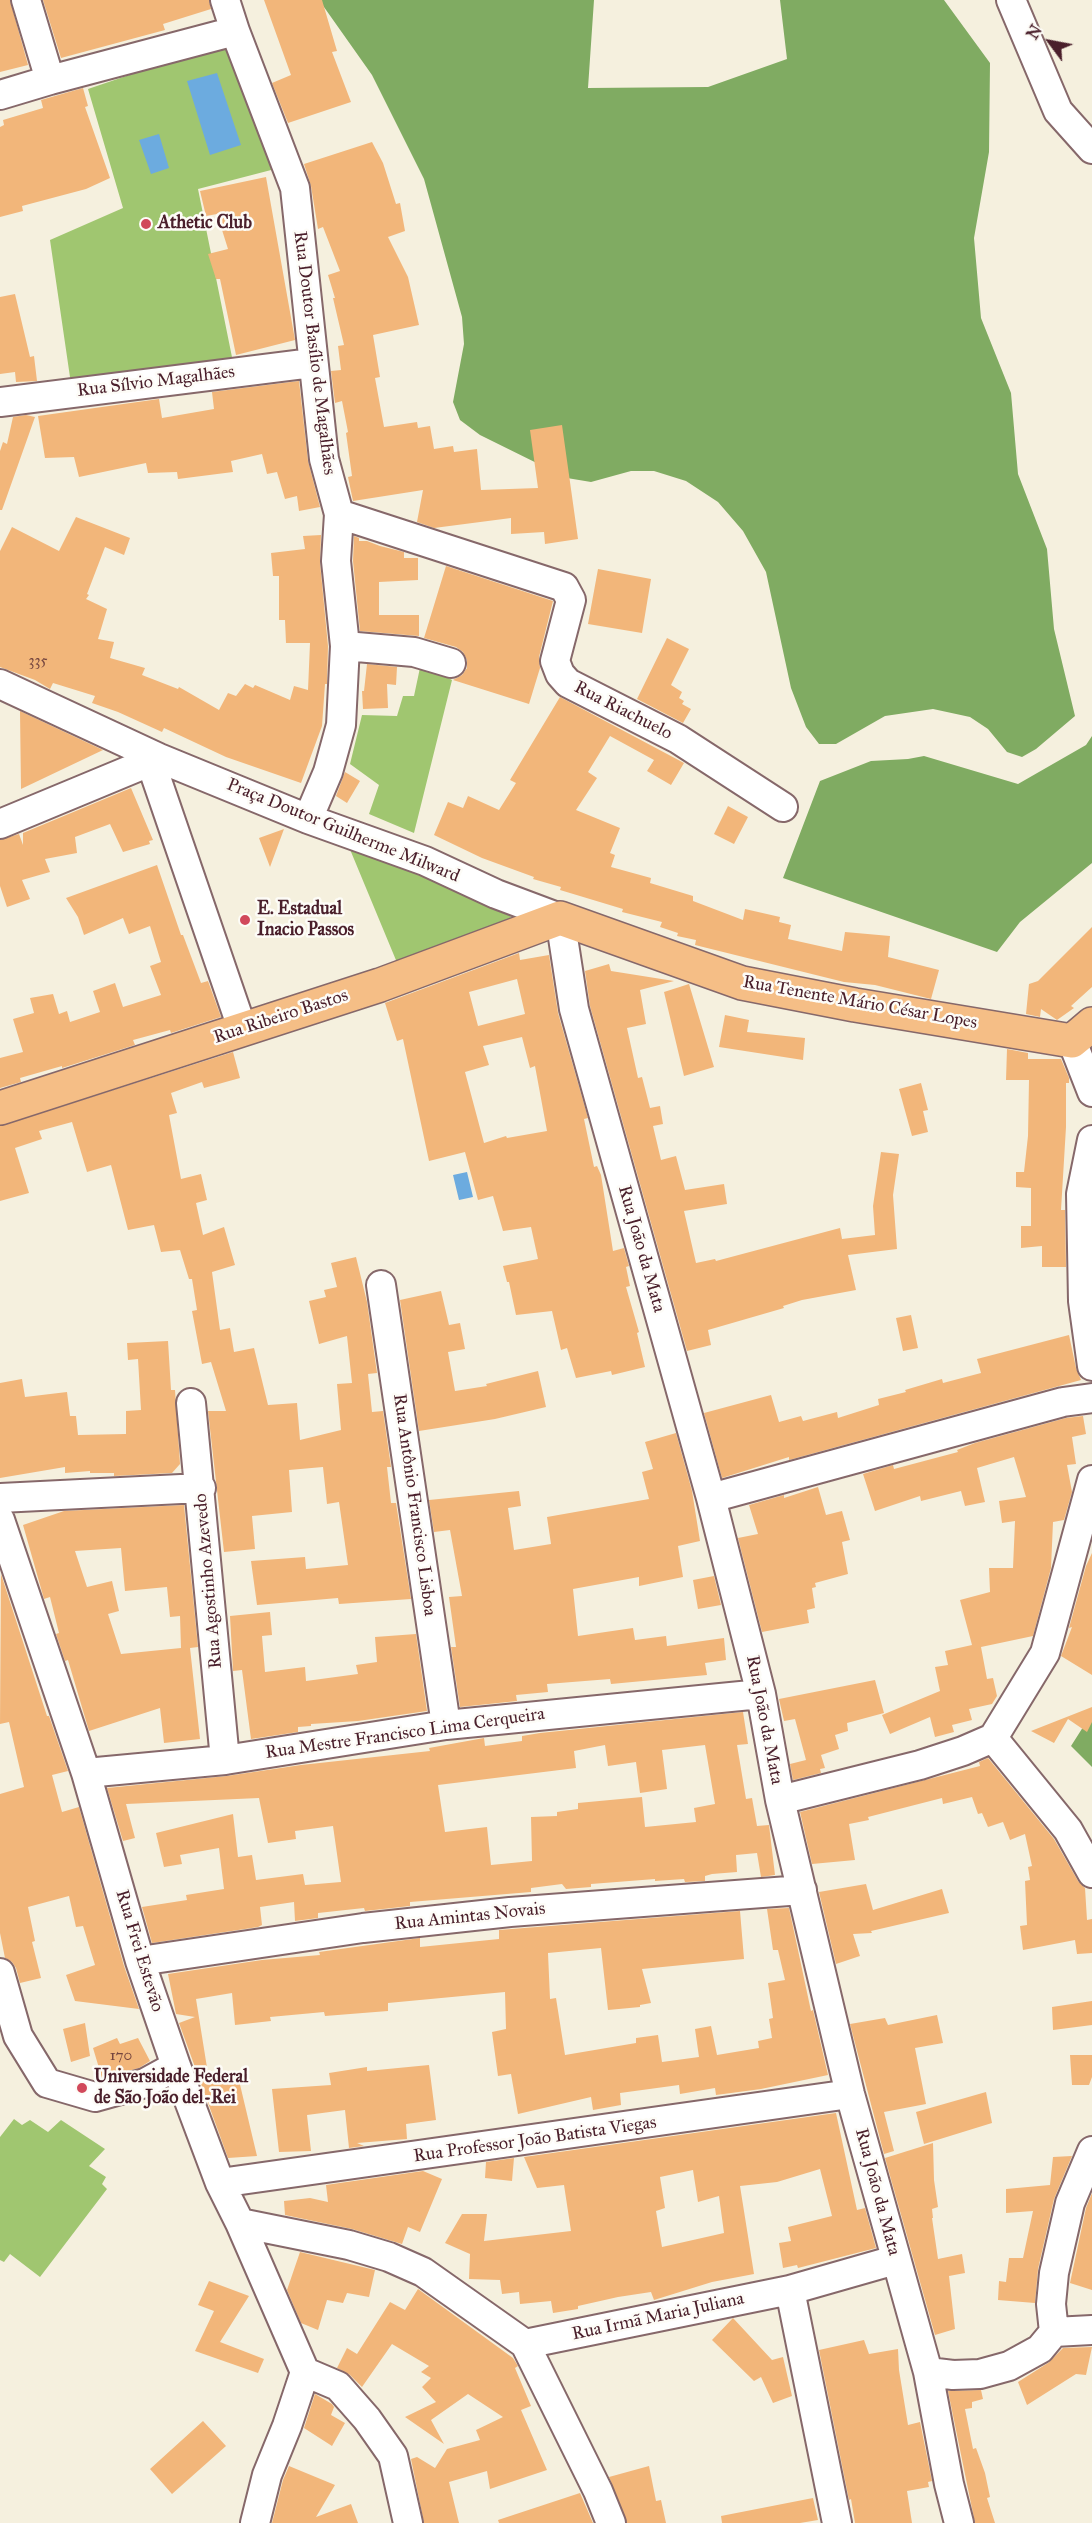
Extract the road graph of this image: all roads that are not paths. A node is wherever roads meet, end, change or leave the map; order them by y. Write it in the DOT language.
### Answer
graph roads {
  1 [pos="26,0"];
  2 [pos="225,0"];
  3 [pos="1011,0"];
  4 [pos="235,31"];
  5 [pos="50,80"];
  6 [pos="0,95"];
  7 [pos="1092,149"];
  8 [pos="312,363"];
  9 [pos="0,402"];
  10 [pos="339,514"];
  11 [pos="345,646"];
  12 [pos="451,663"];
  13 [pos="0,684"];
  14 [pos="154,759"];
  15 [pos="783,807"];
  16 [pos="308,819"];
  17 [pos="0,824"];
  18 [pos="560,918"];
  19 [pos="242,1028"];
  20 [pos="1082,1032"];
  21 [pos="1092,1092"];
  22 [pos="0,1108"];
  23 [pos="1092,1140"];
  24 [pos="381,1285"];
  25 [pos="1092,1366"];
  26 [pos="1092,1398"];
  27 [pos="191,1403"];
  28 [pos="1092,1480"];
  29 [pos="201,1488"];
  30 [pos="0,1498"];
  31 [pos="711,1498"];
  32 [pos="0,1520"];
  33 [pos="761,1694"];
  34 [pos="446,1725"];
  35 [pos="993,1738"];
  36 [pos="225,1760"];
  37 [pos="86,1773"];
  38 [pos="780,1800"];
  39 [pos="1080,1836"];
  40 [pos="1092,1873"];
  41 [pos="802,1890"];
  42 [pos="140,1961"];
  43 [pos="0,1973"];
  44 [pos="176,2066"];
  45 [pos="850,2094"];
  46 [pos="1092,2151"];
  47 [pos="220,2183"];
  48 [pos="240,2223"];
  49 [pos="895,2260"];
  50 [pos="790,2290"];
  51 [pos="1092,2330"];
  52 [pos="1054,2332"];
  53 [pos="525,2344"];
  54 [pos="305,2372"];
  55 [pos="928,2372"];
  56 [pos="255,2523"];
  57 [pos="408,2523"];
  58 [pos="611,2523"];
  59 [pos="837,2523"];
  60 [pos="959,2523"];
  1 -- 5 [label="street"];
  2 -- 4 [label="street, Rua Doutor Basílio de Magalhães"];
  3 -- 7 [label="street"];
  4 -- 5 [label="street"];
  4 -- 8 [label="street, Rua Doutor Basílio de Magalhães"];
  5 -- 6 [label="street"];
  8 -- 9 [label="street, Rua Sílvio Magalhães"];
  8 -- 10 [label="street, Rua Doutor Basílio de Magalhães"];
  10 -- 11 [label="street, Rua Doutor Basílio de Magalhães"];
  10 -- 15 [label="street, Rua Riachuelo"];
  11 -- 12 [label="street"];
  11 -- 16 [label="street, Rua Doutor Basílio de Magalhães"];
  13 -- 14 [label="street, Praça Doutor Guilherme Milward"];
  14 -- 16 [label="street, Praça Doutor Guilherme Milward"];
  14 -- 17 [label="street"];
  14 -- 19 [label="street"];
  16 -- 18 [label="street, Praça Doutor Guilherme Milward"];
  18 -- 19 [label="main road, Rua Ribeiro Bastos"];
  18 -- 20 [label="main road, Rua Tenente Mário César Lopes"];
  18 -- 31 [label="street, Rua João da Mata"];
  19 -- 22 [label="main road, Rua Ribeiro Bastos"];
  20 -- 21 [label="street"];
  23 -- 25 [label="street"];
  24 -- 34 [label="street, Rua Antônio Francisco Lisboa"];
  26 -- 31 [label="street"];
  27 -- 29 [label="street, Rua Agostinho Azevedo"];
  28 -- 35 [label="street"];
  29 -- 30 [label="street"];
  29 -- 36 [label="street, Rua Agostinho Azevedo"];
  31 -- 33 [label="street, Rua João da Mata"];
  32 -- 37 [label="street, Rua Frei Estevão"];
  33 -- 34 [label="street, Rua Mestre Francisco Lima Cerqueira"];
  33 -- 38 [label="street, Rua João da Mata"];
  34 -- 36 [label="street, Rua Mestre Francisco Lima Cerqueira"];
  35 -- 38 [label="street"];
  35 -- 39 [label="street"];
  36 -- 37 [label="street, Rua Mestre Francisco Lima Cerqueira"];
  37 -- 42 [label="street, Rua Frei Estevão"];
  38 -- 41 [label="street, Rua João da Mata"];
  39 -- 40 [label="street"];
  41 -- 42 [label="street, Rua Amintas Novais"];
  41 -- 45 [label="street, Rua João da Mata"];
  42 -- 44 [label="street, Rua Frei Estevão"];
  43 -- 44 [label="street"];
  44 -- 47 [label="street, Rua Frei Estevão"];
  45 -- 47 [label="street, Rua Professor João Batista Viegas"];
  45 -- 49 [label="street, Rua João da Mata"];
  46 -- 52 [label="street"];
  47 -- 48 [label="street, Rua Frei Estevão"];
  48 -- 53 [label="street"];
  48 -- 54 [label="street, Rua Frei Estevão"];
  49 -- 50 [label="street, Rua Irmã Maria Juliana"];
  49 -- 55 [label="street, Rua João da Mata"];
  50 -- 53 [label="street, Rua Irmã Maria Juliana"];
  50 -- 59 [label="street"];
  51 -- 52 [label="street"];
  52 -- 55 [label="street"];
  53 -- 58 [label="street"];
  54 -- 56 [label="street"];
  54 -- 57 [label="street"];
  55 -- 60 [label="street, Rua João da Mata"];
}
